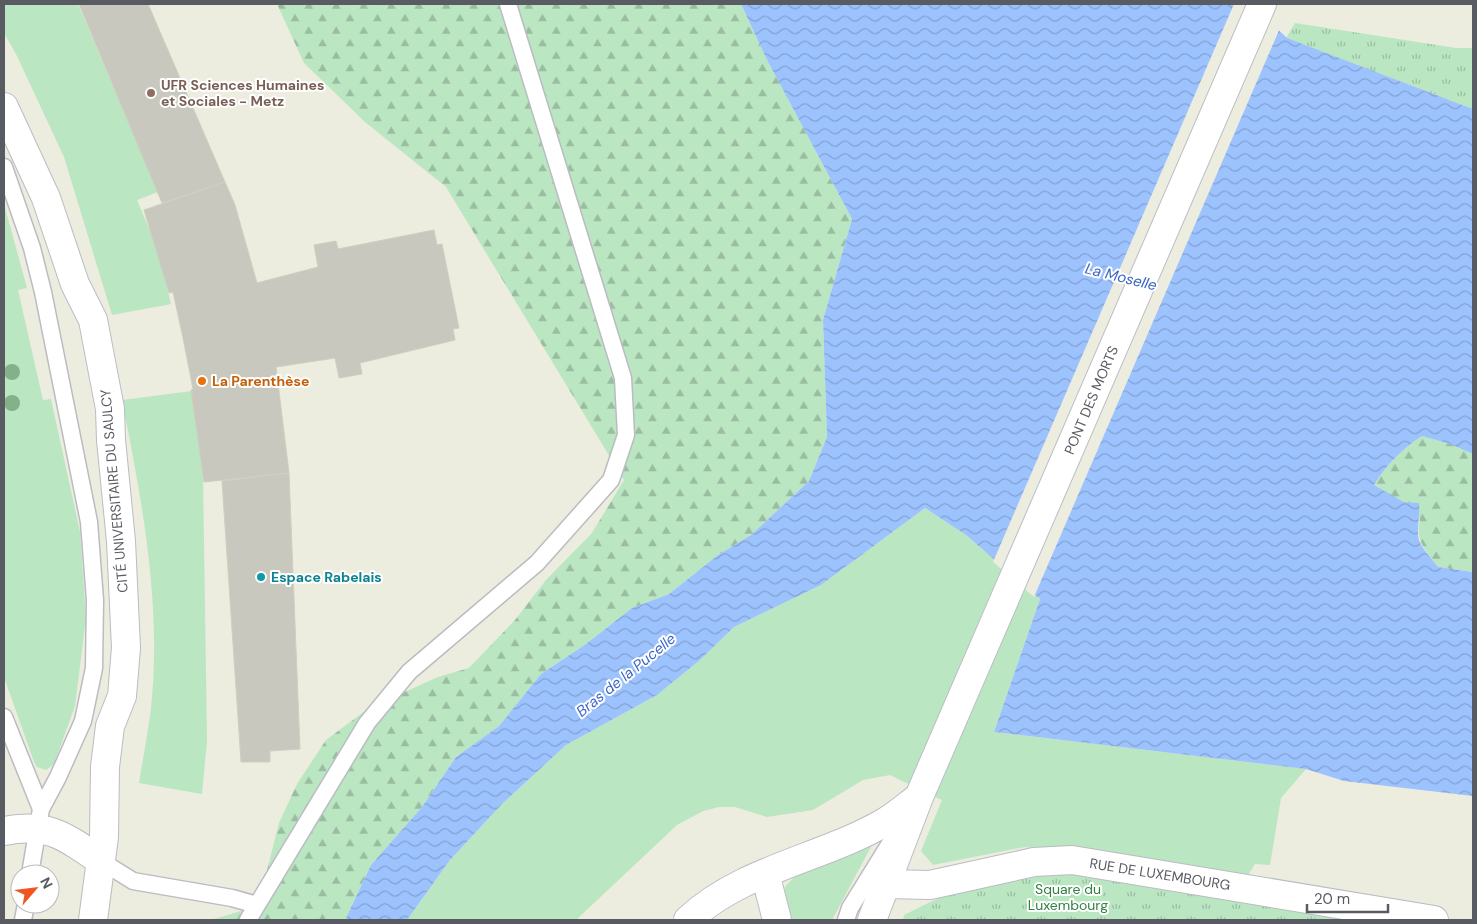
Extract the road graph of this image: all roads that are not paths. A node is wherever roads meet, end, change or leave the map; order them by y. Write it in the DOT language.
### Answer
graph roads {
  1 [pos="508,4"];
  2 [pos="1262,4"];
  3 [pos="4,107"];
  4 [pos="4,168"];
  5 [pos="4,717"];
  6 [pos="919,797"];
  7 [pos="39,818"];
  8 [pos="4,831"];
  9 [pos="101,861"];
  10 [pos="32,864"];
  11 [pos="765,873"];
  12 [pos="887,884"];
  13 [pos="257,905"];
  14 [pos="93,920"];
  15 [pos="248,920"];
  16 [pos="688,920"];
  17 [pos="777,920"];
  18 [pos="846,920"];
  19 [pos="872,920"];
  20 [pos="1434,920"];
  1 -- 13 [label="lane"];
  2 -- 6 [label="street, PONT DES MORTS"];
  3 -- 9 [label="street, CITÉ UNIVERSITAIRE DU SAULCY"];
  4 -- 7 [label="lane"];
  5 -- 7 [label="lane"];
  6 -- 11 [label="street"];
  6 -- 12 [label="street, PONT DES MORTS"];
  6 -- 18 [label="lane"];
  7 -- 8 [label="street"];
  7 -- 9 [label="street"];
  7 -- 10 [label="lane"];
  9 -- 13 [label="lane"];
  9 -- 14 [label="street, CITÉ UNIVERSITAIRE DU SAULCY"];
  11 -- 16 [label="street"];
  11 -- 17 [label="street"];
  12 -- 19 [label="street, PONT DES MORTS"];
  12 -- 20 [label="street, RUE DE LUXEMBOURG"];
  13 -- 15 [label="lane"];
}
